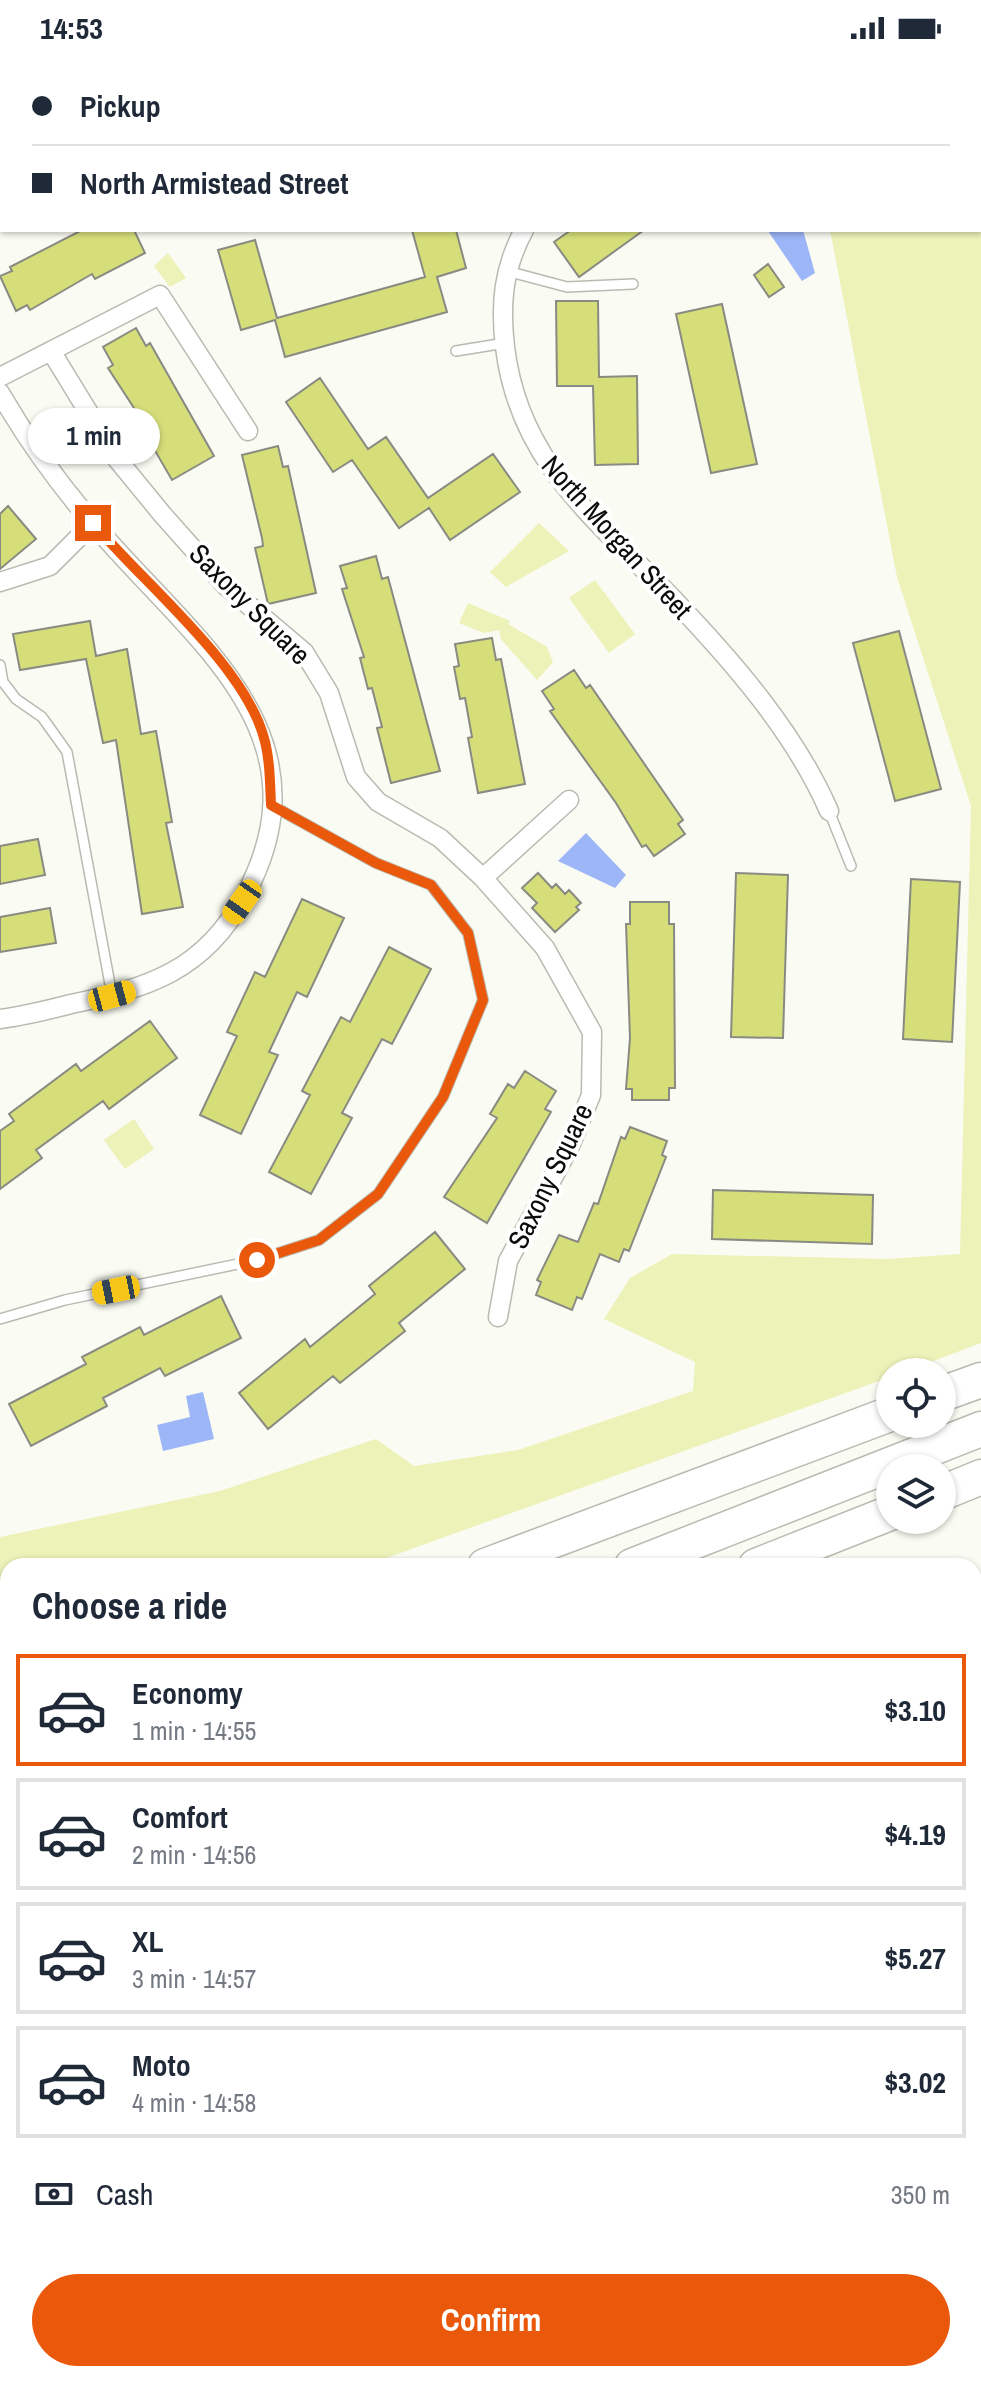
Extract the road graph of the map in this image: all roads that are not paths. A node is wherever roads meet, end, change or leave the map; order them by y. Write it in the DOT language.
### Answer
graph roads {
  1 [pos="523,232"];
  2 [pos="507,271"];
  3 [pos="633,284"];
  4 [pos="505,343"];
  5 [pos="51,351"];
  6 [pos="456,351"];
  7 [pos="0,377"];
  8 [pos="0,393"];
  9 [pos="248,431"];
  10 [pos="93,523"];
  11 [pos="0,582"];
  12 [pos="0,665"];
  13 [pos="569,800"];
  14 [pos="271,805"];
  15 [pos="829,811"];
  16 [pos="851,866"];
  17 [pos="483,878"];
  18 [pos="112,996"];
  19 [pos="0,1019"];
  20 [pos="498,1317"];
  21 [pos="0,1319"];
  22 [pos="981,1380"];
  23 [pos="956,1389"];
  24 [pos="876,1419"];
  25 [pos="981,1429"];
  26 [pos="981,1477"];
  27 [pos="956,1487"];
  28 [pos="876,1519"];
  29 [pos="506,1558"];
  30 [pos="652,1558"];
  31 [pos="776,1558"];
  1 -- 2 [label="street, North Morgan Street"];
  2 -- 3 [label="lane"];
  2 -- 4 [label="street, North Morgan Street"];
  4 -- 6 [label="lane"];
  4 -- 15 [label="street, North Morgan Street"];
  5 -- 7 [label="street"];
  5 -- 9 [label="street"];
  5 -- 17 [label="street, Saxony Square"];
  8 -- 10 [label="street"];
  10 -- 11 [label="street"];
  10 -- 14 [label="street"];
  12 -- 18 [label="lane"];
  13 -- 17 [label="street"];
  14 -- 18 [label="street"];
  14 -- 21 [label="lane"];
  15 -- 16 [label="lane"];
  17 -- 20 [label="street, Saxony Square"];
  18 -- 19 [label="street"];
  22 -- 23 [label="highway"];
  24 -- 29 [label="highway"];
  25 -- 30 [label="highway"];
  26 -- 27 [label="highway"];
  28 -- 31 [label="highway"];
}
